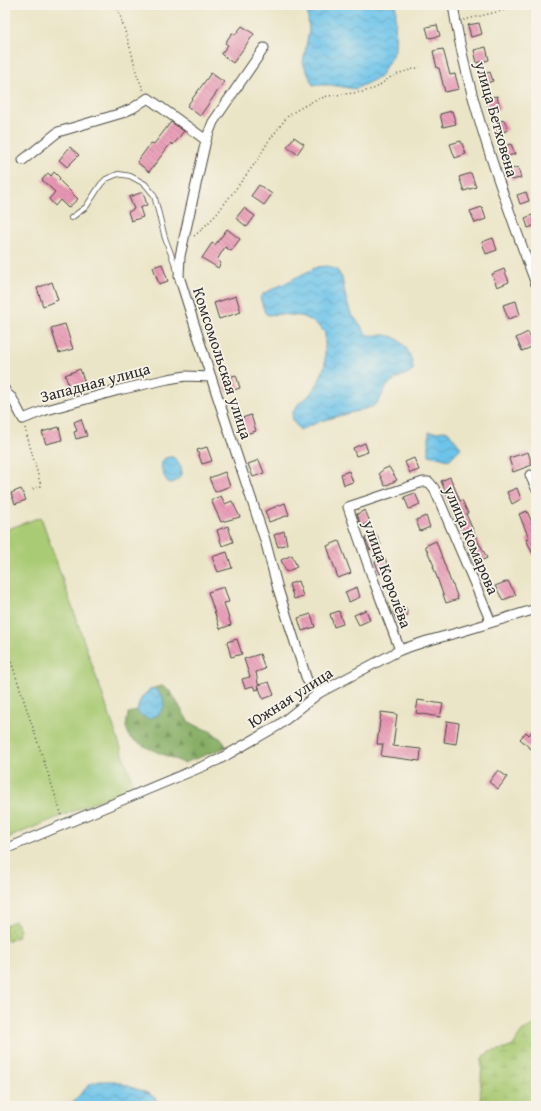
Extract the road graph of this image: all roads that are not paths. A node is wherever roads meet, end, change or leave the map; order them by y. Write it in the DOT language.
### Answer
graph roads {
  1 [pos="453,5"];
  2 [pos="264,48"];
  3 [pos="206,140"];
  4 [pos="23,160"];
  5 [pos="71,218"];
  6 [pos="179,276"];
  7 [pos="536,284"];
  8 [pos="211,377"];
  9 [pos="5,390"];
  10 [pos="530,475"];
  11 [pos="536,488"];
  12 [pos="348,507"];
  13 [pos="536,609"];
  14 [pos="491,622"];
  15 [pos="400,650"];
  16 [pos="318,693"];
  17 [pos="5,849"];
  1 -- 7 [label="street, улица Бетховена"];
  2 -- 3 [label="street, Комсомольская улица"];
  3 -- 4 [label="street"];
  3 -- 6 [label="street, Комсомольская улица"];
  5 -- 6 [label="lane"];
  6 -- 8 [label="street, Комсомольская улица"];
  8 -- 9 [label="street, Западная улица"];
  8 -- 16 [label="street, Комсомольская улица"];
  10 -- 11 [label="street"];
  12 -- 14 [label="street, улица Комарова"];
  12 -- 15 [label="street, улица Королёва"];
  13 -- 14 [label="street, Южная улица"];
  14 -- 15 [label="street, Южная улица"];
  15 -- 16 [label="street, Южная улица"];
  16 -- 17 [label="street, Южная улица"];
}
